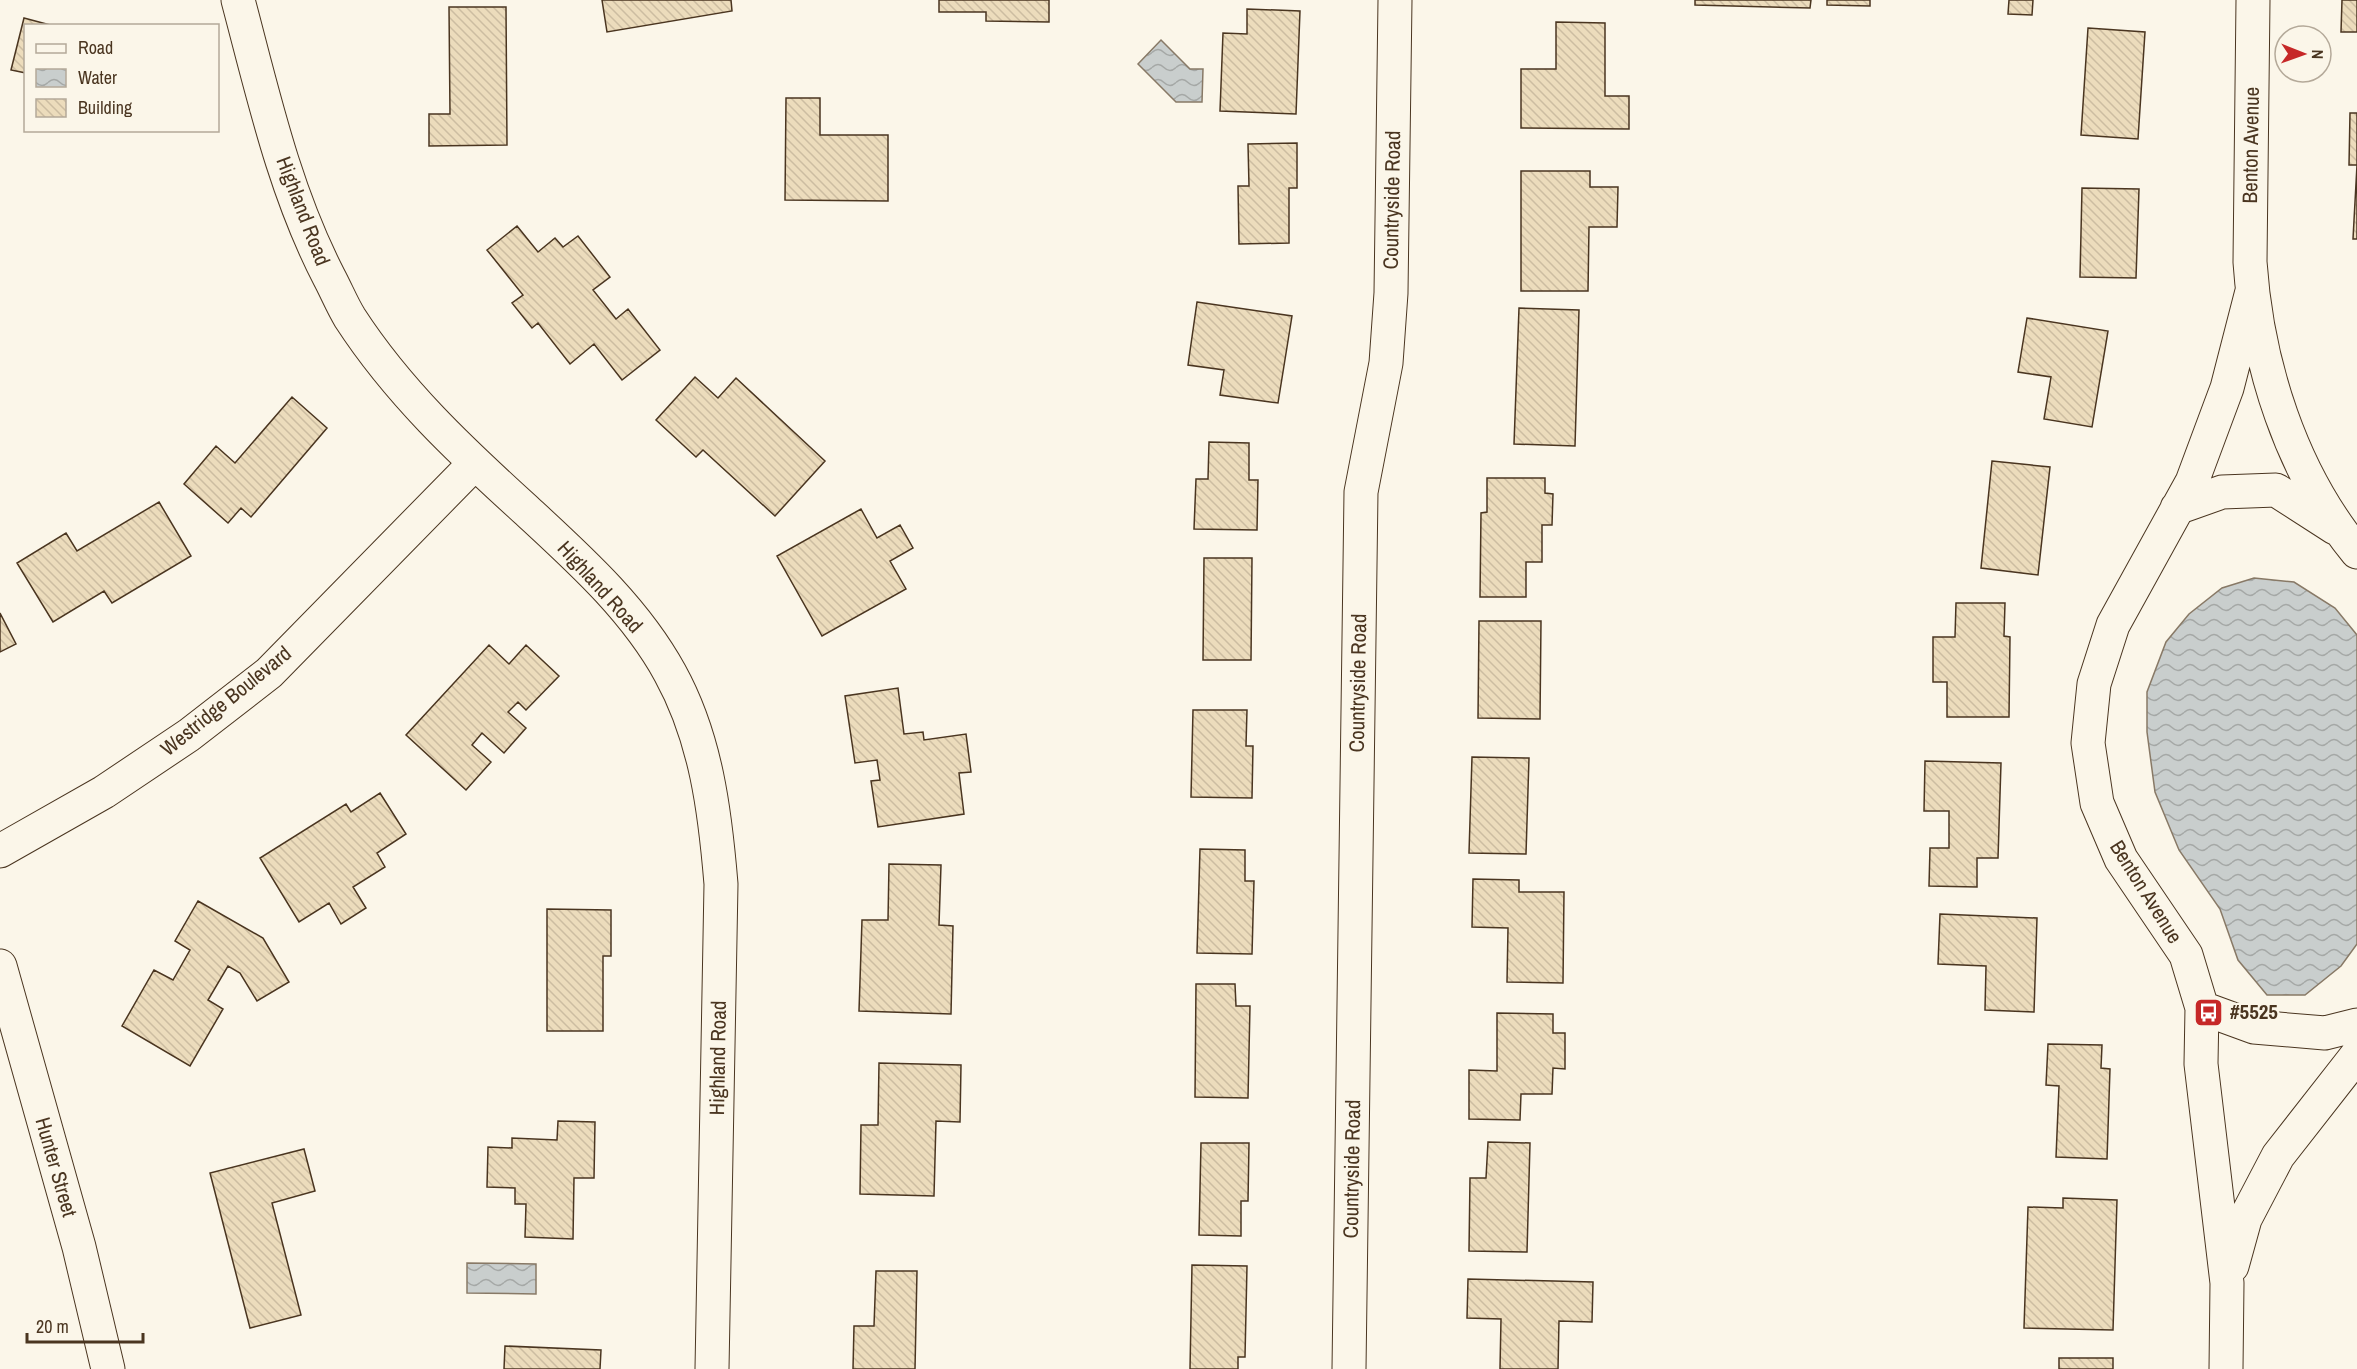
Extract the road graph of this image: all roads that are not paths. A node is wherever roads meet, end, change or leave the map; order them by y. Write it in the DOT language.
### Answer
graph roads {
  1 [pos="238,0"];
  2 [pos="1395,0"];
  3 [pos="2253,0"];
  4 [pos="2252,291"];
  5 [pos="475,463"];
  6 [pos="2177,508"];
  7 [pos="2348,541"];
  8 [pos="0,851"];
  9 [pos="0,966"];
  10 [pos="2202,1008"];
  11 [pos="2357,1025"];
  12 [pos="2357,1055"];
  13 [pos="2227,1283"];
  14 [pos="108,1369"];
  15 [pos="712,1369"];
  16 [pos="1349,1369"];
  17 [pos="2226,1369"];
  1 -- 5 [label="street, Highland Road"];
  2 -- 16 [label="street, Countryside Road"];
  3 -- 4 [label="street, Benton Avenue"];
  4 -- 6 [label="street, Benton Avenue"];
  4 -- 7 [label="street, Benton Avenue"];
  5 -- 8 [label="street, Westridge Boulevard"];
  5 -- 15 [label="street, Highland Road"];
  6 -- 7 [label="street, Benton Avenue"];
  6 -- 10 [label="street, Benton Avenue"];
  9 -- 14 [label="street, Hunter Street"];
  10 -- 11 [label="street"];
  10 -- 13 [label="street, Benton Avenue"];
  12 -- 13 [label="street, Benton Avenue"];
  13 -- 17 [label="street, Benton Avenue"];
}
